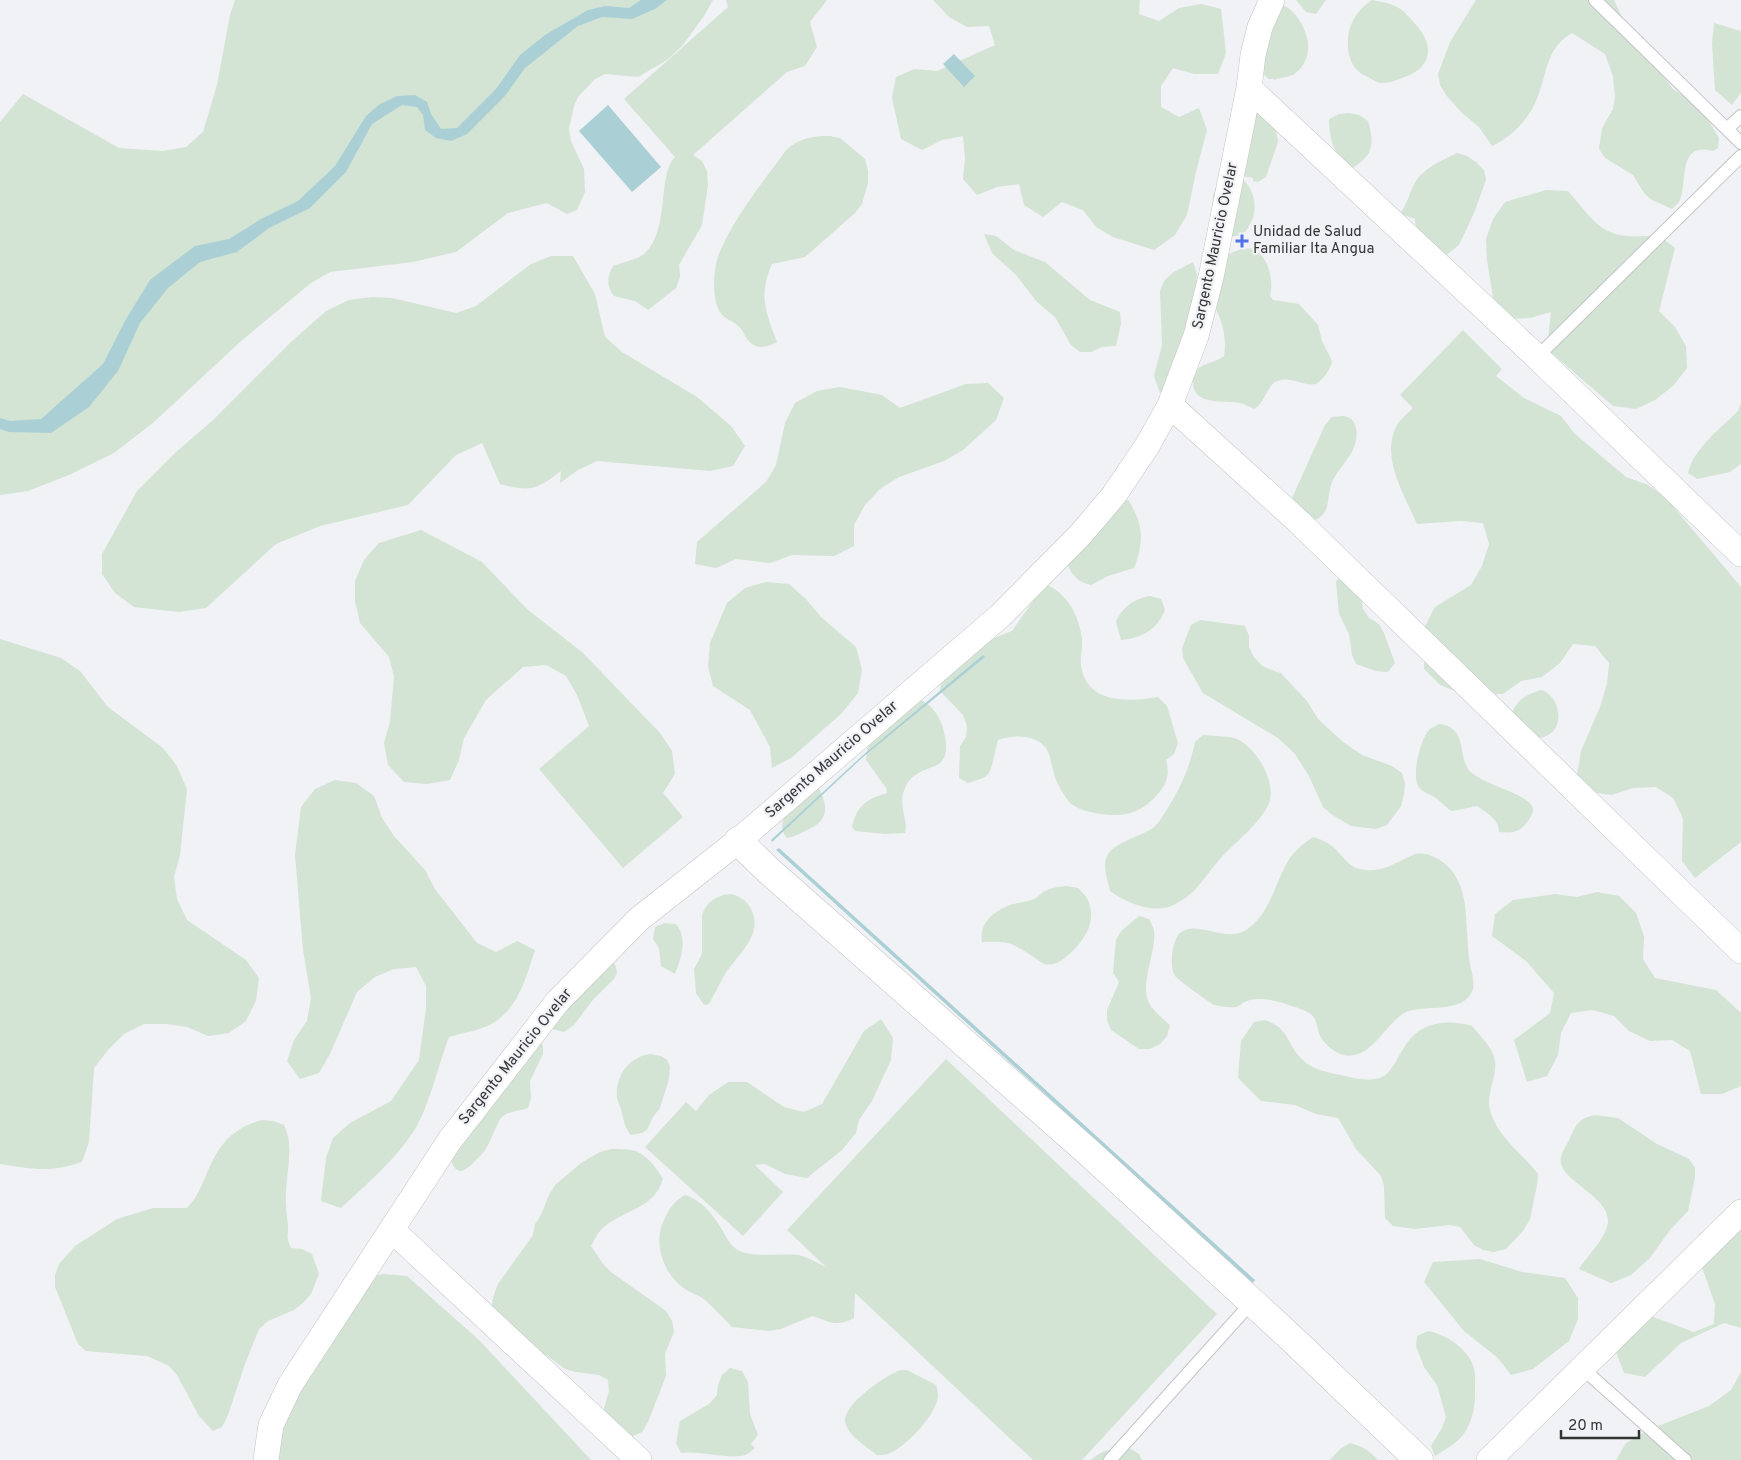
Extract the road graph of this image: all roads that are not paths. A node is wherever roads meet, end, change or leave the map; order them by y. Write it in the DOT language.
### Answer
graph roads {
  1 [pos="1272,0"];
  2 [pos="1595,0"];
  3 [pos="1248,88"];
  4 [pos="1741,116"];
  5 [pos="1727,130"];
  6 [pos="1741,142"];
  7 [pos="1741,156"];
  8 [pos="1537,357"];
  9 [pos="1170,405"];
  10 [pos="1741,554"];
  11 [pos="738,841"];
  12 [pos="1741,951"];
  13 [pos="1741,1212"];
  14 [pos="392,1230"];
  15 [pos="1252,1302"];
  16 [pos="1582,1368"];
  17 [pos="266,1460"];
  18 [pos="639,1460"];
  19 [pos="1110,1460"];
  20 [pos="1419,1460"];
  21 [pos="1489,1460"];
  22 [pos="1685,1460"];
  1 -- 3 [label="street, Sargento Mauricio Ovelar"];
  2 -- 5 [label="lane"];
  3 -- 8 [label="street"];
  3 -- 9 [label="street, Sargento Mauricio Ovelar"];
  4 -- 5 [label="lane"];
  5 -- 6 [label="lane"];
  7 -- 8 [label="lane"];
  8 -- 10 [label="street"];
  9 -- 11 [label="street, Sargento Mauricio Ovelar"];
  9 -- 12 [label="street"];
  11 -- 14 [label="street, Sargento Mauricio Ovelar"];
  11 -- 15 [label="street"];
  13 -- 16 [label="street"];
  14 -- 17 [label="street, Sargento Mauricio Ovelar"];
  14 -- 18 [label="street"];
  15 -- 19 [label="lane"];
  15 -- 20 [label="street"];
  16 -- 21 [label="street"];
  16 -- 22 [label="lane"];
}
